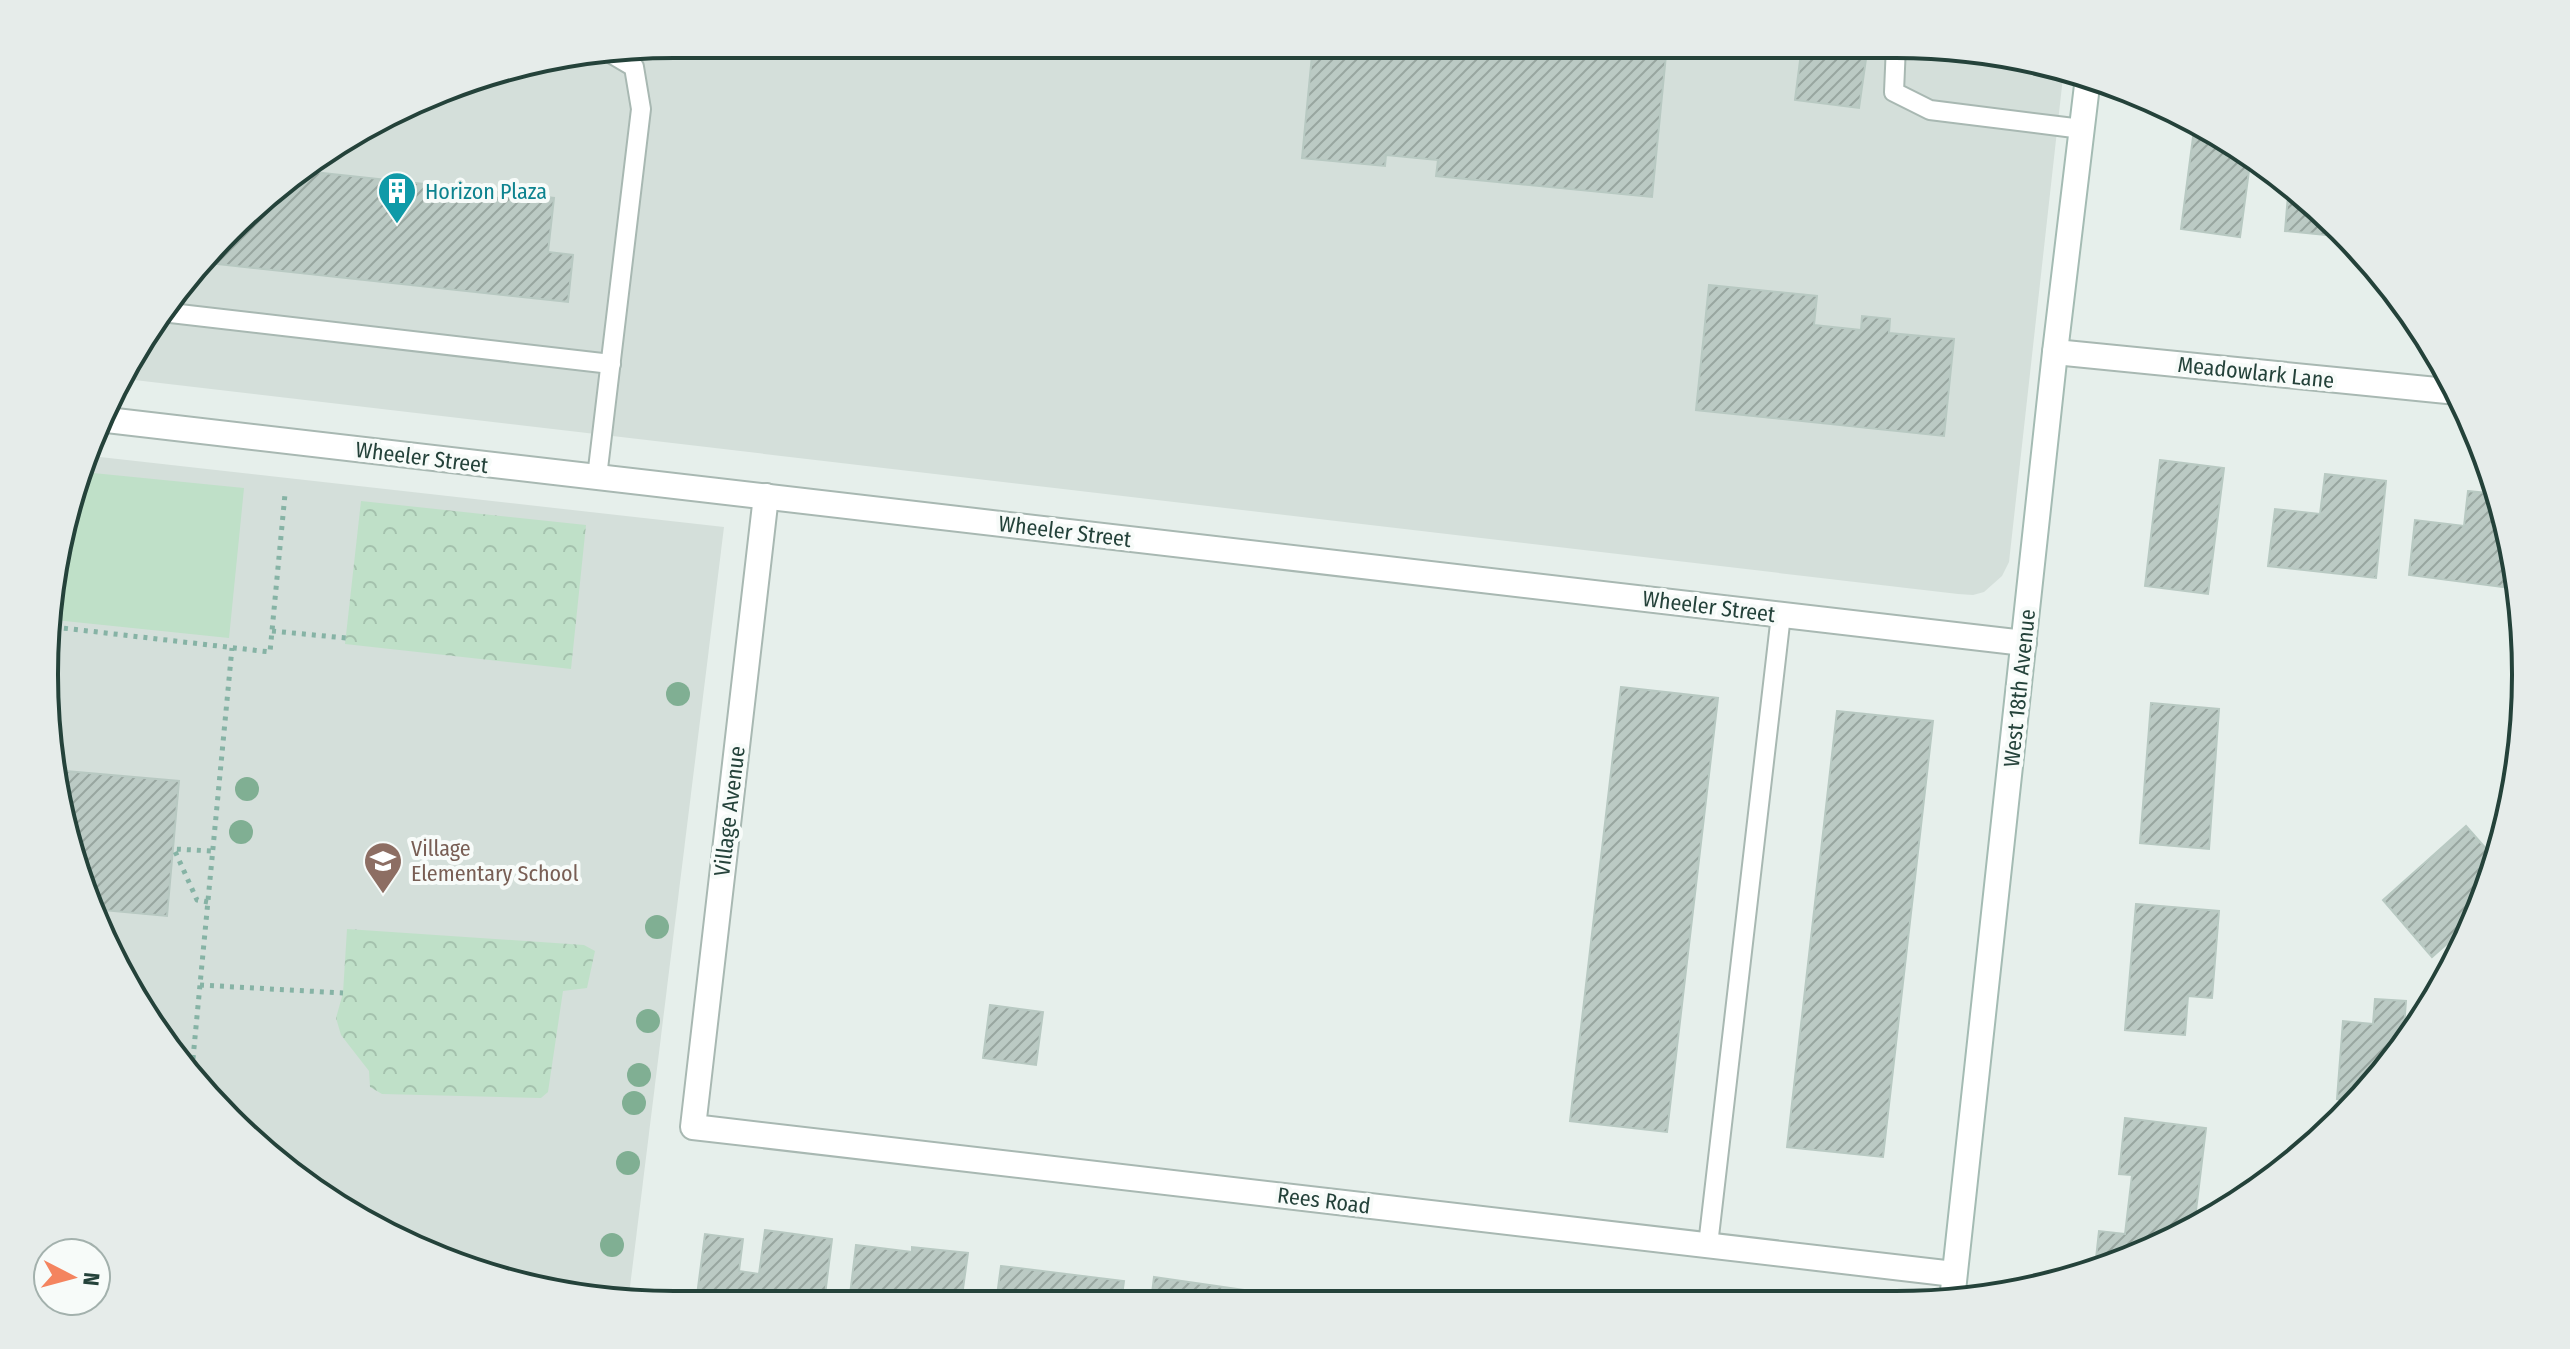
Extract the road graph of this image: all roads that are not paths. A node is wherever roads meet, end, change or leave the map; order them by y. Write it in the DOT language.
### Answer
graph roads {
  1 [pos="1895,58"];
  2 [pos="622,60"];
  3 [pos="2087,89"];
  4 [pos="2082,129"];
  5 [pos="175,313"];
  6 [pos="2055,352"];
  7 [pos="611,364"];
  8 [pos="2442,391"];
  9 [pos="113,421"];
  10 [pos="597,477"];
  11 [pos="766,496"];
  12 [pos="1781,615"];
  13 [pos="2024,643"];
  14 [pos="693,1127"];
  15 [pos="1708,1245"];
  16 [pos="1954,1274"];
  17 [pos="1953,1288"];
  1 -- 4 [label="lane"];
  2 -- 7 [label="lane"];
  3 -- 4 [label="street, West 18th Avenue"];
  4 -- 6 [label="street, West 18th Avenue"];
  5 -- 7 [label="lane"];
  6 -- 8 [label="street, Meadowlark Lane"];
  6 -- 13 [label="street, West 18th Avenue"];
  7 -- 10 [label="lane"];
  9 -- 10 [label="street, Wheeler Street"];
  10 -- 11 [label="street, Wheeler Street"];
  11 -- 12 [label="street, Wheeler Street"];
  11 -- 14 [label="street, Village Avenue"];
  12 -- 13 [label="street, Wheeler Street"];
  12 -- 15 [label="lane"];
  13 -- 16 [label="street, West 18th Avenue"];
  14 -- 15 [label="street, Rees Road"];
  15 -- 16 [label="street, Rees Road"];
  16 -- 17 [label="street, West 18th Avenue"];
}
